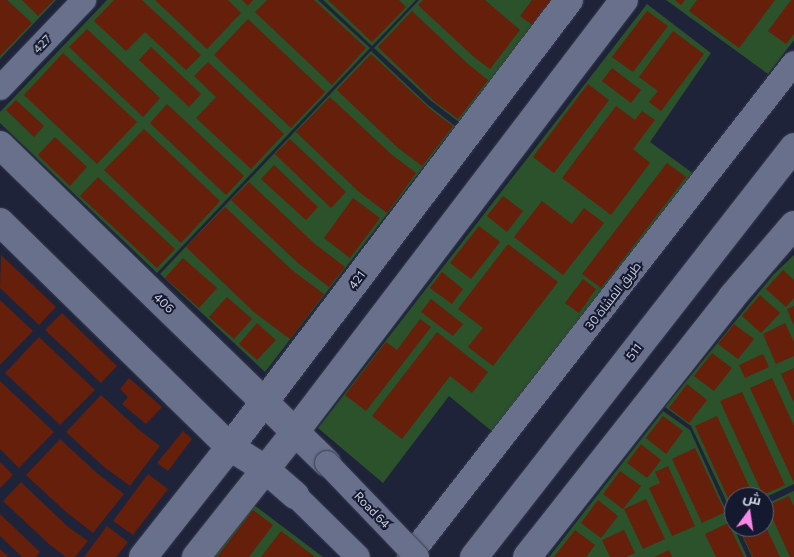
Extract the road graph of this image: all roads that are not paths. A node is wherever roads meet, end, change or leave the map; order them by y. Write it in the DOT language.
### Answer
graph roads {
  1 [pos="84,0"];
  2 [pos="569,0"];
  3 [pos="624,0"];
  4 [pos="794,63"];
  5 [pos="0,88"];
  6 [pos="0,145"];
  7 [pos="794,147"];
  8 [pos="0,222"];
  9 [pos="794,225"];
  10 [pos="265,401"];
  11 [pos="295,432"];
  12 [pos="230,446"];
  13 [pos="327,463"];
  14 [pos="265,468"];
  15 [pos="295,495"];
  16 [pos="143,557"];
  17 [pos="196,557"];
  18 [pos="358,557"];
  19 [pos="409,557"];
  20 [pos="418,557"];
  21 [pos="474,557"];
  22 [pos="527,557"];
  1 -- 5 [label="street, 427"];
  2 -- 10 [label="street, 421"];
  3 -- 11 [label="street"];
  4 -- 19 [label="street, طريق المشاة 30"];
  6 -- 10 [label="street, 406"];
  7 -- 21 [label="street, 511"];
  8 -- 12 [label="street"];
  9 -- 22 [label="street"];
  10 -- 11 [label="street, 406"];
  10 -- 12 [label="street, 421"];
  11 -- 13 [label="street, 406"];
  11 -- 14 [label="street"];
  12 -- 14 [label="street"];
  12 -- 16 [label="street, 421"];
  13 -- 20 [label="street, Road 64, bridge"];
  14 -- 15 [label="street"];
  14 -- 17 [label="street"];
  15 -- 18 [label="street"];
}
